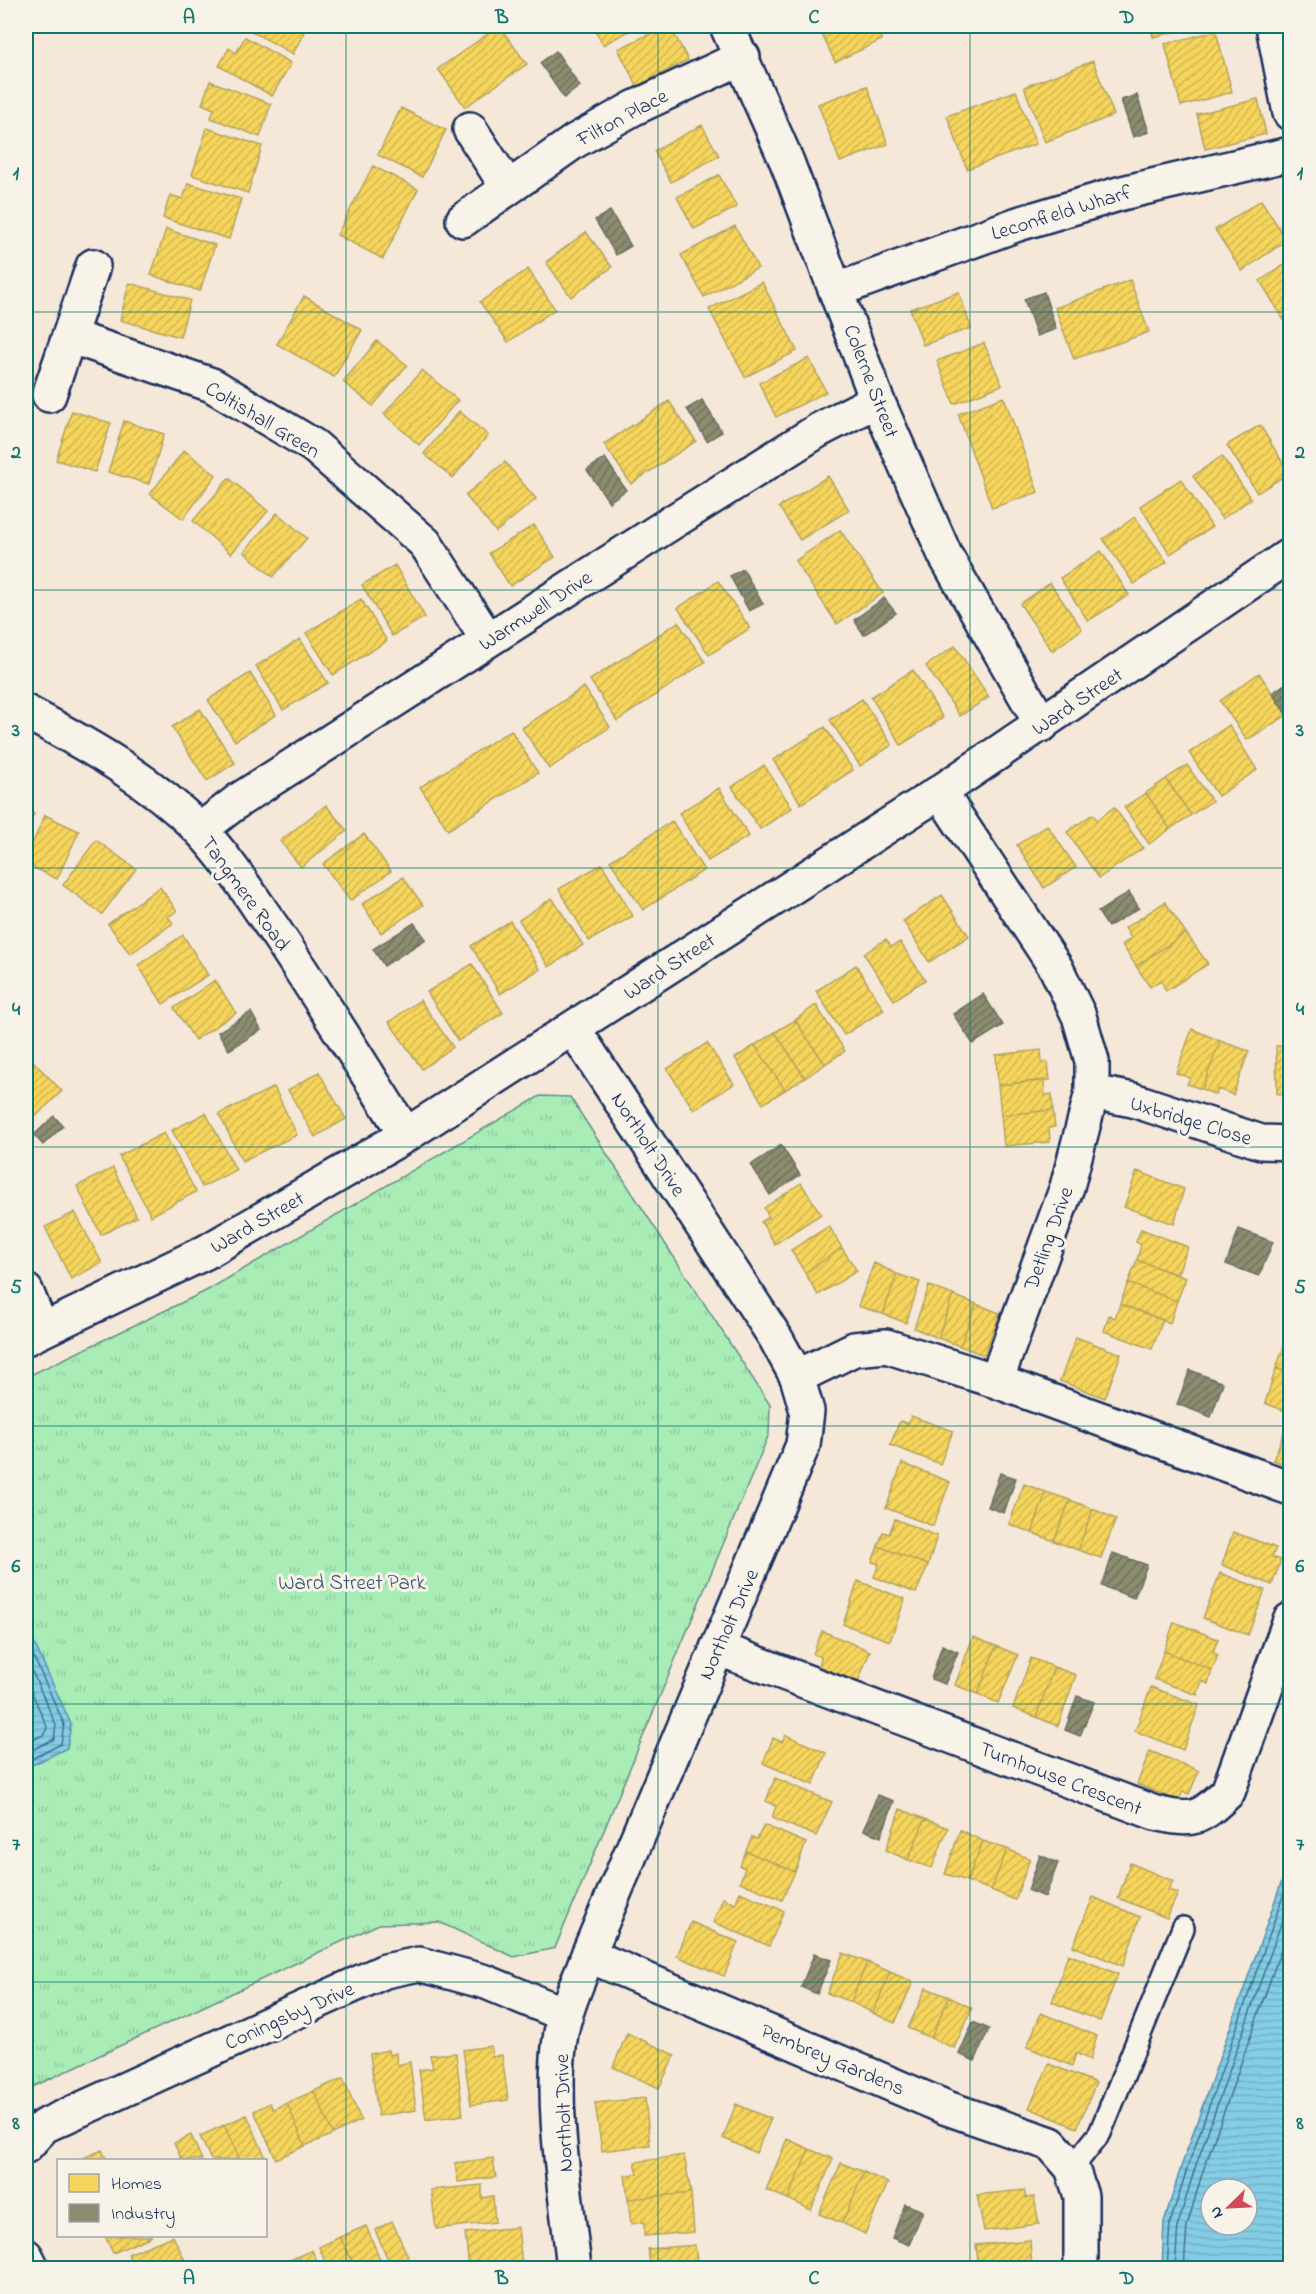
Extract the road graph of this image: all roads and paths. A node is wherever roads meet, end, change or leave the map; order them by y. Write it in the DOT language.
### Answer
graph roads {
  1 [pos="727,26"];
  2 [pos="1273,26"];
  3 [pos="743,57"];
  4 [pos="1290,113"];
  5 [pos="470,129"];
  6 [pos="1290,154"];
  7 [pos="508,188"];
  8 [pos="463,220"];
  9 [pos="93,266"];
  10 [pos="837,290"];
  11 [pos="69,336"];
  12 [pos="49,395"];
  13 [pos="878,400"];
  14 [pos="1290,555"];
  15 [pos="488,640"];
  16 [pos="26,712"];
  17 [pos="1042,725"];
  18 [pos="940,792"];
  19 [pos="200,830"];
  20 [pos="573,1028"];
  21 [pos="1092,1092"];
  22 [pos="406,1135"];
  23 [pos="1290,1143"];
  24 [pos="26,1291"];
  25 [pos="34,1334"];
  26 [pos="797,1377"];
  27 [pos="996,1381"];
  28 [pos="1290,1488"];
  29 [pos="1290,1620"];
  30 [pos="717,1648"];
  31 [pos="1183,1928"];
  32 [pos="588,1955"];
  33 [pos="566,2015"];
  34 [pos="26,2146"];
  35 [pos="1072,2168"];
  36 [pos="26,2256"];
  37 [pos="32,2268"];
  38 [pos="574,2268"];
  39 [pos="1081,2268"];
  1 -- 3 [label="street, Colerne Street"];
  2 -- 4 [label="street"];
  3 -- 7 [label="street, Filton Place"];
  3 -- 10 [label="street, Colerne Street"];
  5 -- 7 [label="street"];
  6 -- 10 [label="street, Leconfield Wharf"];
  7 -- 8 [label="street, Filton Place"];
  9 -- 11 [label="street"];
  10 -- 13 [label="street, Colerne Street"];
  11 -- 12 [label="street"];
  11 -- 15 [label="street, Coltishall Green"];
  13 -- 15 [label="street, Warmwell Drive"];
  13 -- 17 [label="street, Colerne Street"];
  14 -- 17 [label="street, Ward Street"];
  15 -- 19 [label="street, Warmwell Drive"];
  16 -- 19 [label="street, Tangmere Road"];
  17 -- 18 [label="street, Ward Street"];
  18 -- 20 [label="street, Ward Street"];
  18 -- 21 [label="street, Detling Drive"];
  19 -- 22 [label="street, Tangmere Road"];
  20 -- 22 [label="street, Ward Street"];
  20 -- 26 [label="street, Northolt Drive"];
  21 -- 23 [label="street, Uxbridge Close"];
  21 -- 27 [label="street, Detling Drive"];
  22 -- 25 [label="street, Ward Street"];
  24 -- 25 [label="street"];
  26 -- 27 [label="street"];
  26 -- 30 [label="street, Northolt Drive"];
  27 -- 28 [label="street"];
  29 -- 30 [label="street, Turnhouse Crescent"];
  30 -- 32 [label="street, Northolt Drive"];
  31 -- 35 [label="lane"];
  32 -- 33 [label="street, Northolt Drive"];
  32 -- 35 [label="street, Pembrey Gardens"];
  33 -- 34 [label="street, Coningsby Drive"];
  33 -- 38 [label="street, Northolt Drive"];
  35 -- 39 [label="street, Pembrey Gardens"];
  36 -- 37 [label="street"];
}
